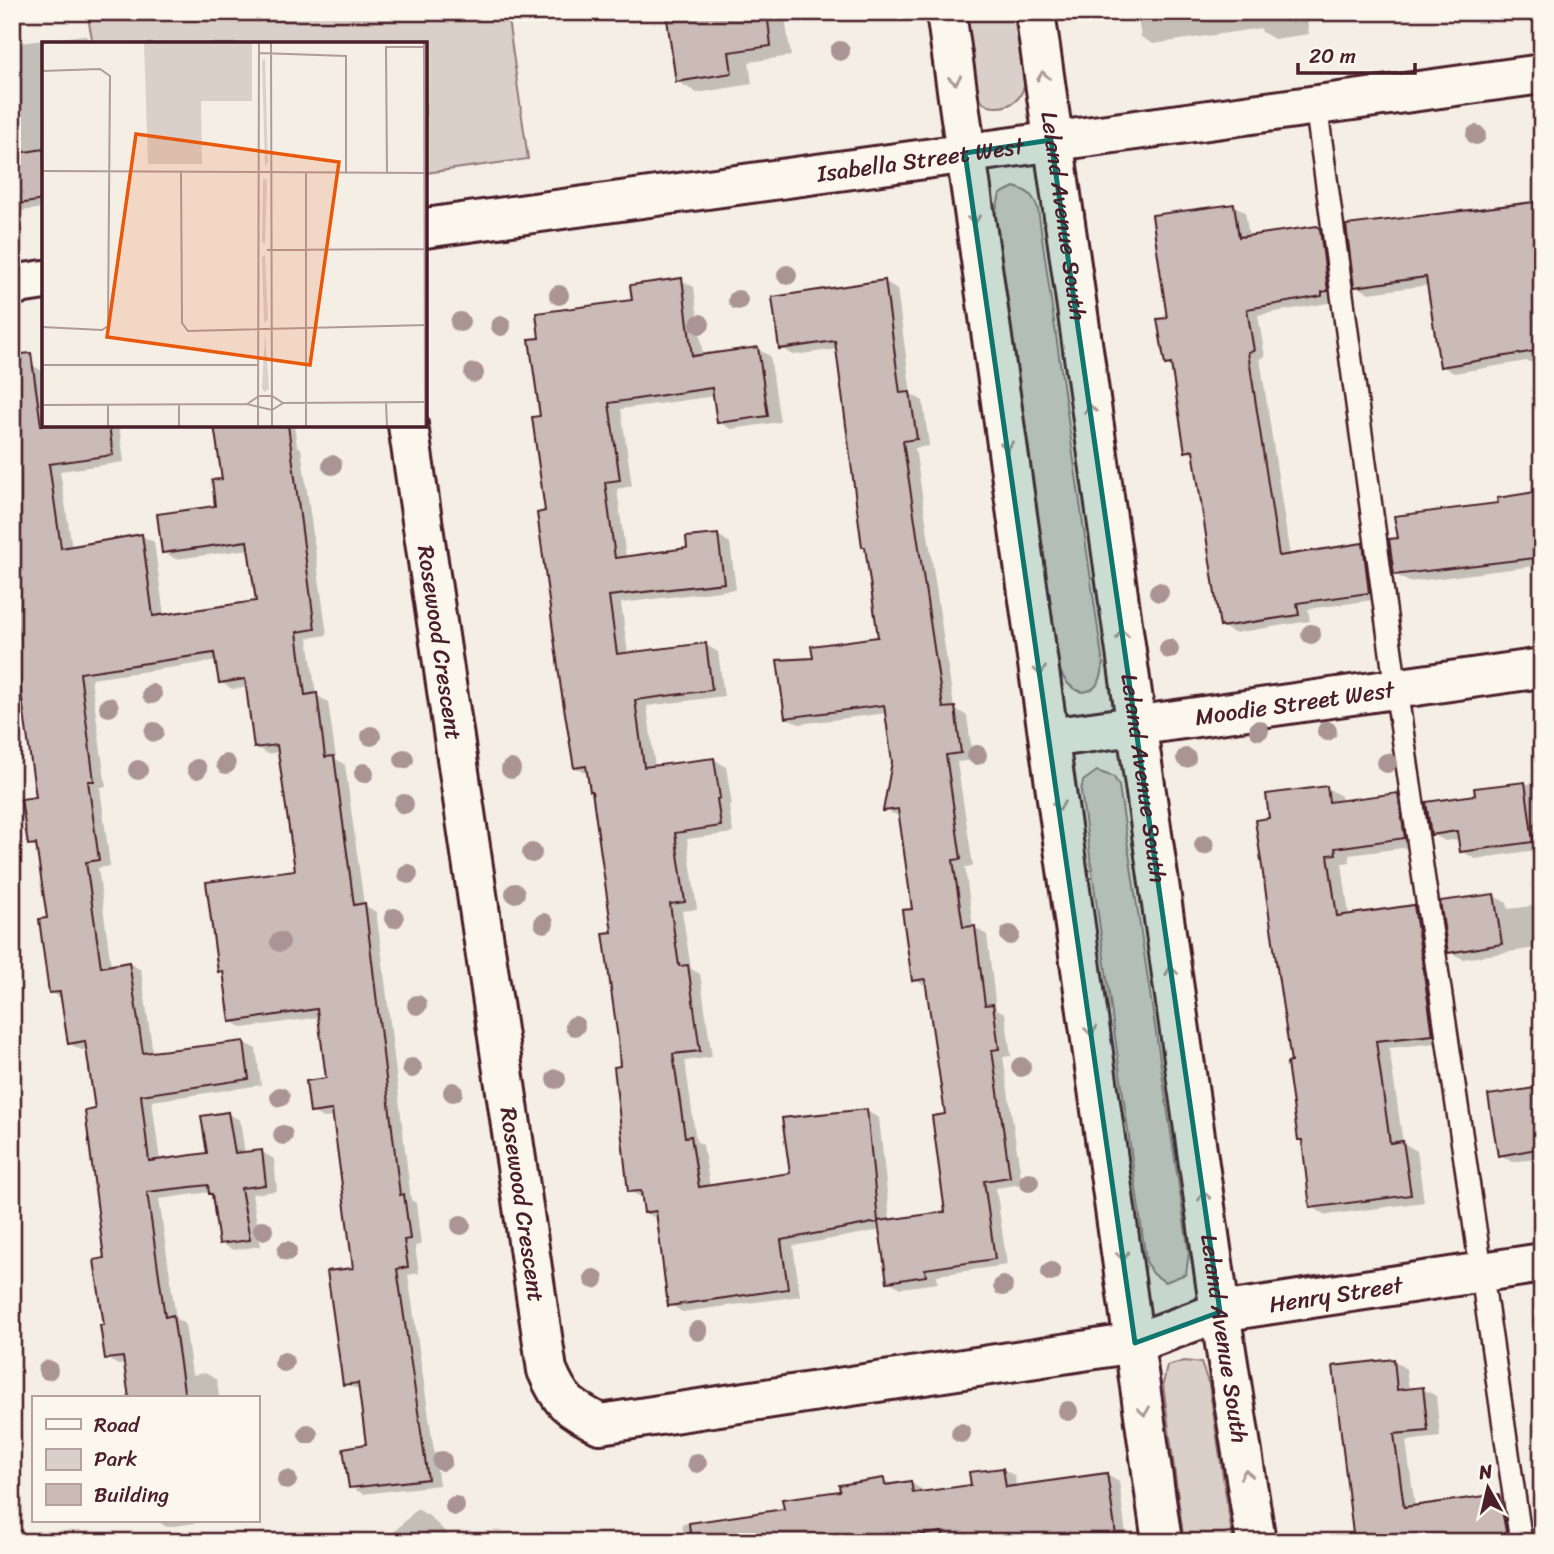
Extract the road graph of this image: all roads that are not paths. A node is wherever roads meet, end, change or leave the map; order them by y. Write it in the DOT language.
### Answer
graph roads {
  1 [pos="946,12"];
  2 [pos="1035,12"];
  3 [pos="1542,74"];
  4 [pos="1316,105"];
  5 [pos="1051,140"];
  6 [pos="965,153"];
  7 [pos="427,228"];
  8 [pos="42,280"];
  9 [pos="12,285"];
  10 [pos="408,427"];
  11 [pos="1542,668"];
  12 [pos="1396,689"];
  13 [pos="1136,726"];
  14 [pos="1049,738"];
  15 [pos="1542,1263"];
  16 [pos="1482,1273"];
  17 [pos="1220,1312"];
  18 [pos="1135,1343"];
  19 [pos="1161,1542"];
  20 [pos="1256,1542"];
  21 [pos="1521,1542"];
  1 -- 6 [label="street, one-way"];
  5 -- 2 [label="street, Leland Avenue South, one-way"];
  3 -- 4 [label="street, Isabella Street West"];
  4 -- 5 [label="street, Isabella Street West"];
  4 -- 12 [label="lane"];
  5 -- 6 [label="street, Isabella Street West"];
  13 -- 5 [label="street, Leland Avenue South, one-way"];
  6 -- 7 [label="street, Isabella Street West"];
  6 -- 14 [label="street, one-way"];
  8 -- 9 [label="street"];
  10 -- 18 [label="street, Rosewood Crescent"];
  11 -- 12 [label="street, Moodie Street West"];
  12 -- 13 [label="street, Moodie Street West"];
  12 -- 16 [label="lane"];
  13 -- 14 [label="street, Moodie Street West"];
  17 -- 13 [label="street, Leland Avenue South, one-way"];
  14 -- 18 [label="street, one-way"];
  15 -- 16 [label="street, Henry Street"];
  16 -- 17 [label="street, Henry Street"];
  16 -- 21 [label="lane"];
  17 -- 18 [label="street, Henry Street"];
  20 -- 17 [label="street, Leland Avenue South, one-way"];
  18 -- 19 [label="street, one-way"];
}
